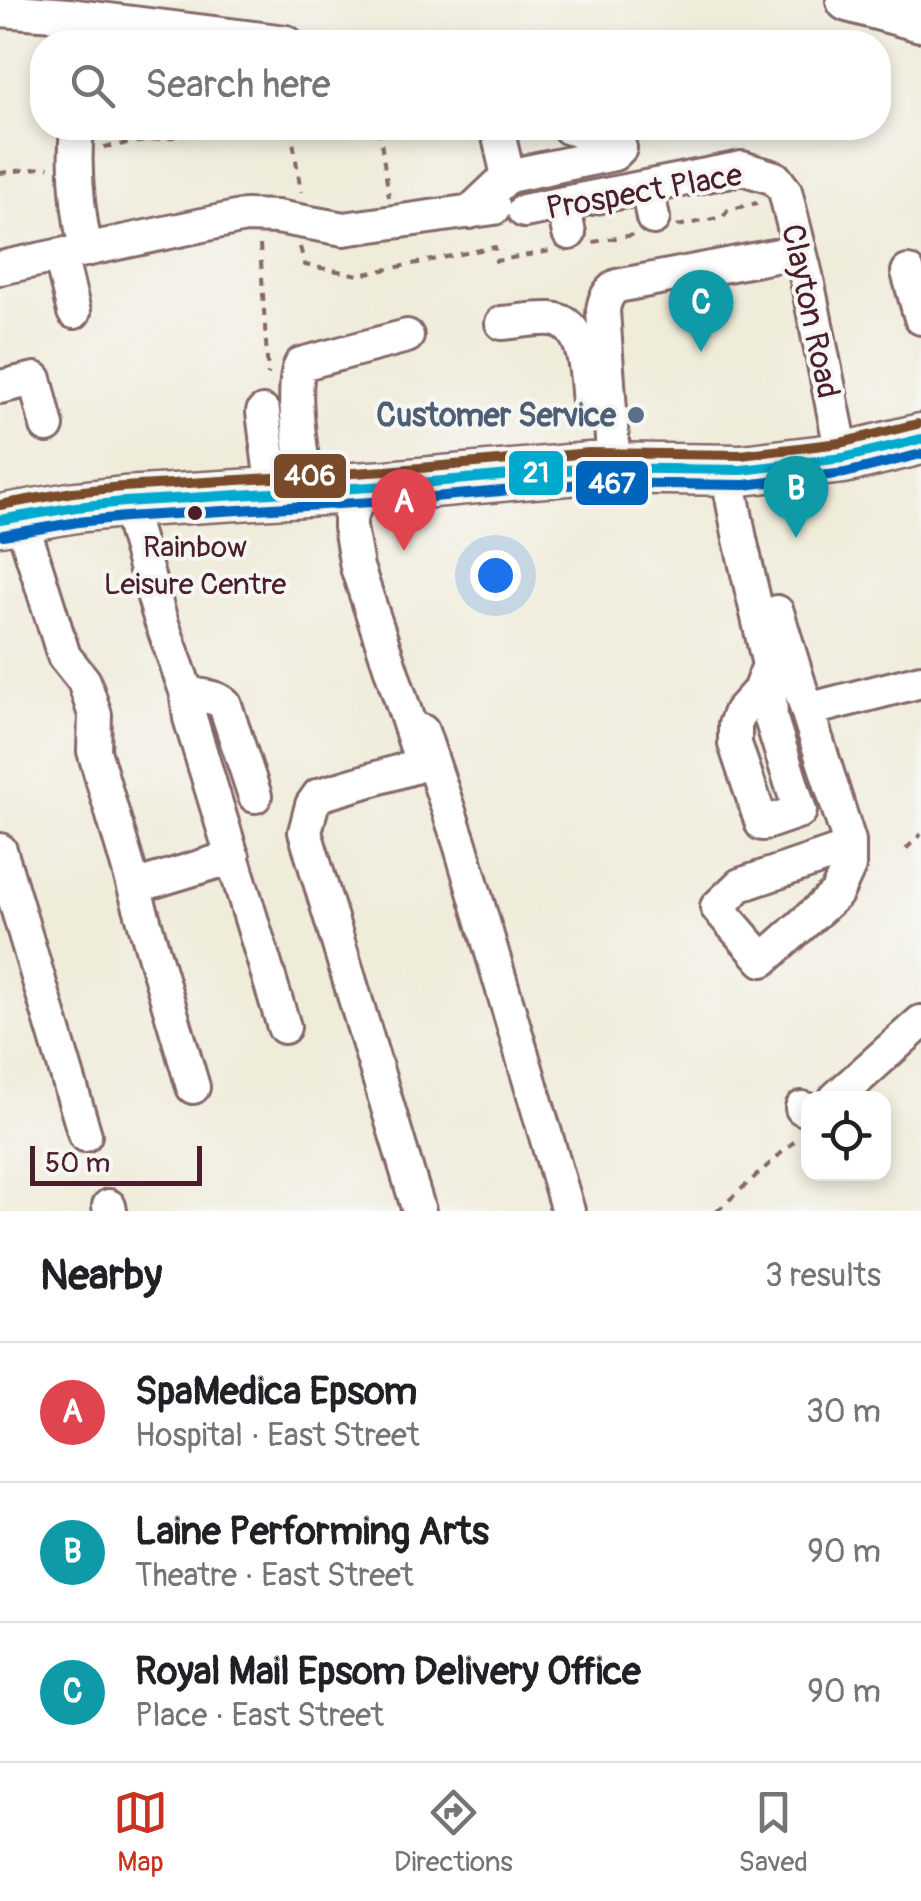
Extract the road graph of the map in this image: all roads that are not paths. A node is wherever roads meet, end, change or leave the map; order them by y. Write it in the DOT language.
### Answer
graph roads {
  1 [pos="848,0"];
  2 [pos="0,10"];
  3 [pos="921,20"];
  4 [pos="59,23"];
  5 [pos="143,30"];
  6 [pos="500,140"];
  7 [pos="610,140"];
  8 [pos="75,148"];
  9 [pos="508,176"];
  10 [pos="775,185"];
  11 [pos="496,210"];
  12 [pos="800,251"];
  13 [pos="73,252"];
  14 [pos="0,268"];
  15 [pos="908,272"];
  16 [pos="74,312"];
  17 [pos="921,318"];
  18 [pos="502,323"];
  19 [pos="406,336"];
  20 [pos="0,386"];
  21 [pos="263,412"];
  22 [pos="47,426"];
  23 [pos="921,439"];
  24 [pos="843,458"];
  25 [pos="602,468"];
  26 [pos="734,470"];
  27 [pos="321,495"];
  28 [pos="124,502"];
  29 [pos="10,518"];
  30 [pos="769,665"];
  31 [pos="921,681"];
  32 [pos="186,689"];
  33 [pos="807,710"];
  34 [pos="255,796"];
  35 [pos="849,848"];
  36 [pos="0,850"];
  37 [pos="232,858"];
  38 [pos="134,886"];
  39 [pos="921,1022"];
  40 [pos="284,1027"];
  41 [pos="193,1087"];
  42 [pos="844,1091"];
  43 [pos="85,1134"];
  44 [pos="419,1211"];
  45 [pos="568,1211"];
  1 -- 3 [label="main road"];
  2 -- 4 [label="street"];
  4 -- 5 [label="street"];
  6 -- 9 [label="street"];
  7 -- 9 [label="street"];
  8 -- 13 [label="street"];
  9 -- 11 [label="street"];
  10 -- 11 [label="street, Prospect Place"];
  10 -- 12 [label="street, Clayton Road"];
  11 -- 13 [label="street, Prospect Place"];
  12 -- 24 [label="street, Clayton Road"];
  12 -- 25 [label="street"];
  13 -- 14 [label="street"];
  13 -- 16 [label="street"];
  15 -- 17 [label="street"];
  18 -- 25 [label="street"];
  19 -- 27 [label="street"];
  20 -- 22 [label="street"];
  21 -- 27 [label="street"];
  23 -- 24 [label="highway"];
  24 -- 26 [label="highway"];
  25 -- 26 [label="highway"];
  25 -- 27 [label="highway"];
  26 -- 30 [label="street"];
  26 -- 33 [label="street"];
  27 -- 28 [label="highway"];
  27 -- 44 [label="street"];
  27 -- 45 [label="street"];
  28 -- 29 [label="highway"];
  28 -- 32 [label="street"];
  29 -- 38 [label="street"];
  31 -- 33 [label="street"];
  32 -- 34 [label="street"];
  32 -- 37 [label="street"];
  33 -- 35 [label="street"];
  36 -- 43 [label="street"];
  37 -- 38 [label="street"];
  37 -- 40 [label="street"];
  38 -- 41 [label="street"];
  39 -- 42 [label="street"];
}
